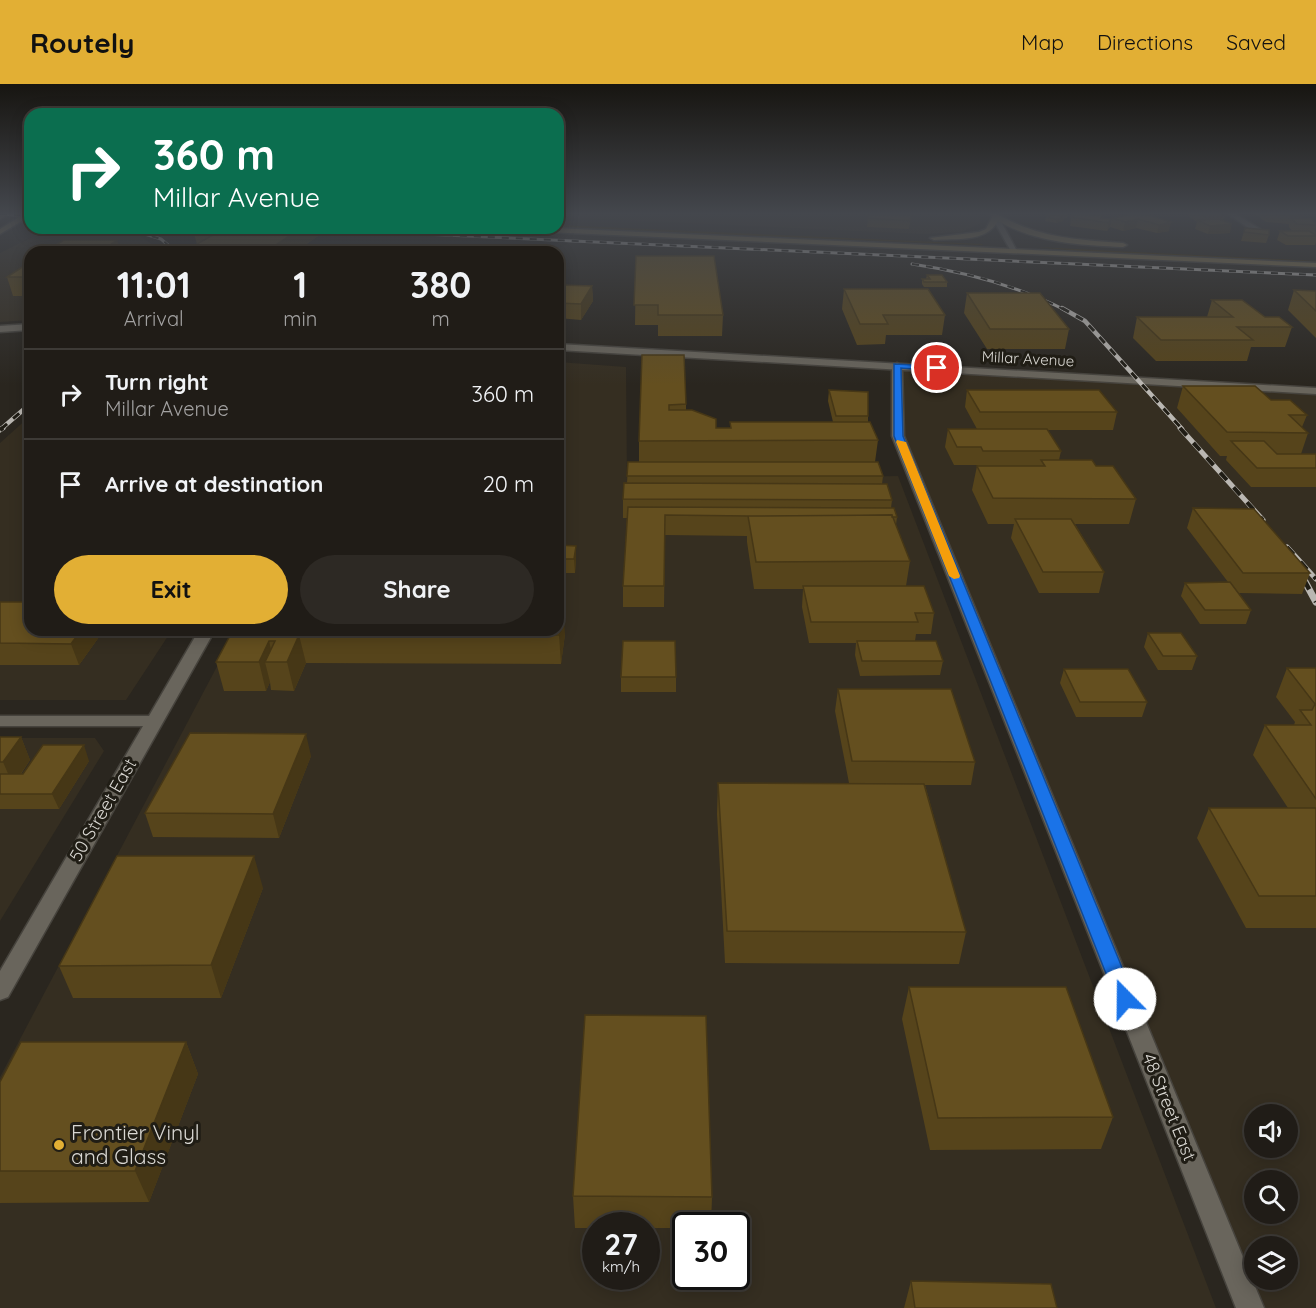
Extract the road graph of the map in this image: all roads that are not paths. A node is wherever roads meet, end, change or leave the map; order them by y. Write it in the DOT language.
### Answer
graph roads {
  1 [pos="24,327"];
  2 [pos="0,329"];
  3 [pos="564,347"];
  4 [pos="897,366"];
  5 [pos="1316,391"];
  6 [pos="204,636"];
  7 [pos="0,721"];
  8 [pos="154,722"];
  9 [pos="0,991"];
  10 [pos="1250,1308"];
  1 -- 2 [label="street"];
  3 -- 4 [label="street, Millar Avenue"];
  4 -- 5 [label="street, Millar Avenue"];
  4 -- 10 [label="street, 48 Street East"];
  6 -- 8 [label="street, 50 Street East"];
  7 -- 8 [label="street"];
  8 -- 9 [label="street, 50 Street East"];
}
